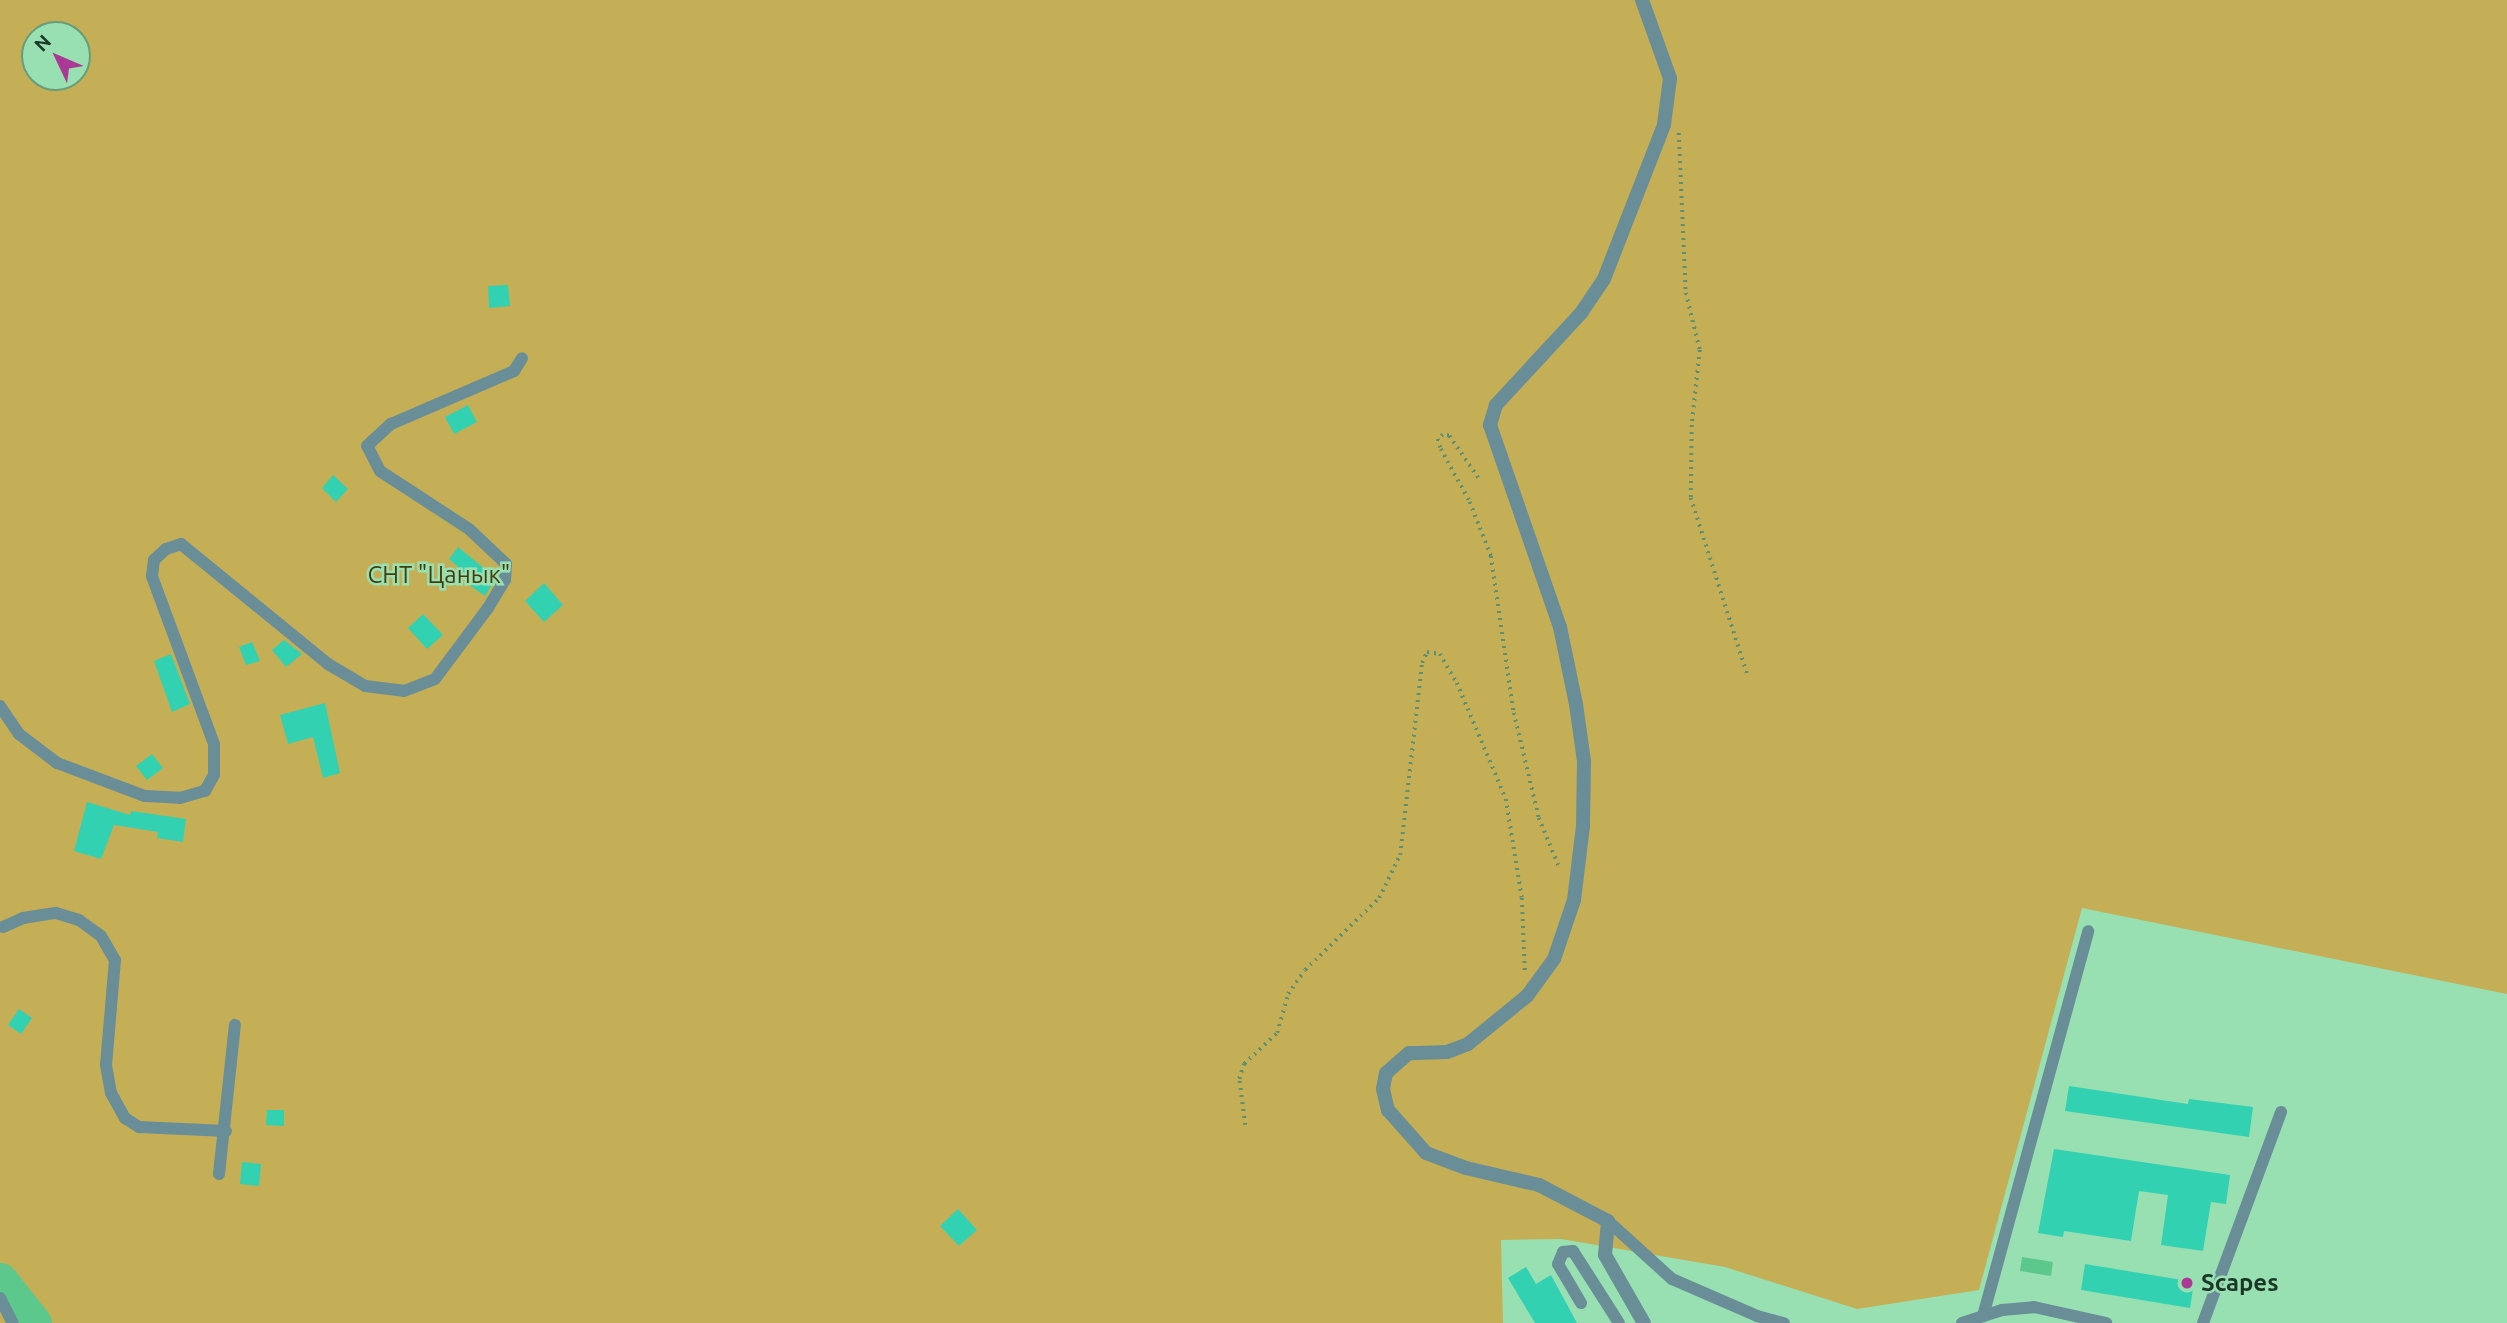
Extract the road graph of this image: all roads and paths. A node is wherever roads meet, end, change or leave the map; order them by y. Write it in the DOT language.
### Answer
graph roads {
  1 [pos="1642,0"];
  2 [pos="1679,131"];
  3 [pos="522,358"];
  4 [pos="1478,478"];
  5 [pos="1747,673"];
  6 [pos="0,706"];
  7 [pos="1574,900"];
  8 [pos="1,928"];
  9 [pos="2088,931"];
  10 [pos="1527,996"];
  11 [pos="235,1025"];
  12 [pos="2281,1112"];
  13 [pos="1245,1125"];
  14 [pos="226,1131"];
  15 [pos="219,1174"];
  16 [pos="1608,1221"];
  17 [pos="0,1298"];
  18 [pos="1581,1303"];
  19 [pos="1983,1316"];
  20 [pos="13,1323"];
  21 [pos="1619,1323"];
  22 [pos="1644,1323"];
  23 [pos="1784,1323"];
  24 [pos="1962,1323"];
  25 [pos="2106,1323"];
  26 [pos="2203,1323"];
  1 -- 7 [label="street"];
  2 -- 5 [label="path"];
  3 -- 6 [label="lane"];
  4 -- 7 [label="path"];
  7 -- 10 [label="street"];
  8 -- 14 [label="lane"];
  9 -- 19 [label="lane"];
  10 -- 13 [label="path"];
  10 -- 16 [label="street"];
  11 -- 14 [label="lane"];
  12 -- 26 [label="lane"];
  14 -- 15 [label="lane"];
  16 -- 22 [label="street"];
  16 -- 23 [label="lane"];
  17 -- 20 [label="lane"];
  18 -- 21 [label="lane"];
  19 -- 24 [label="lane"];
  19 -- 25 [label="lane"];
}
